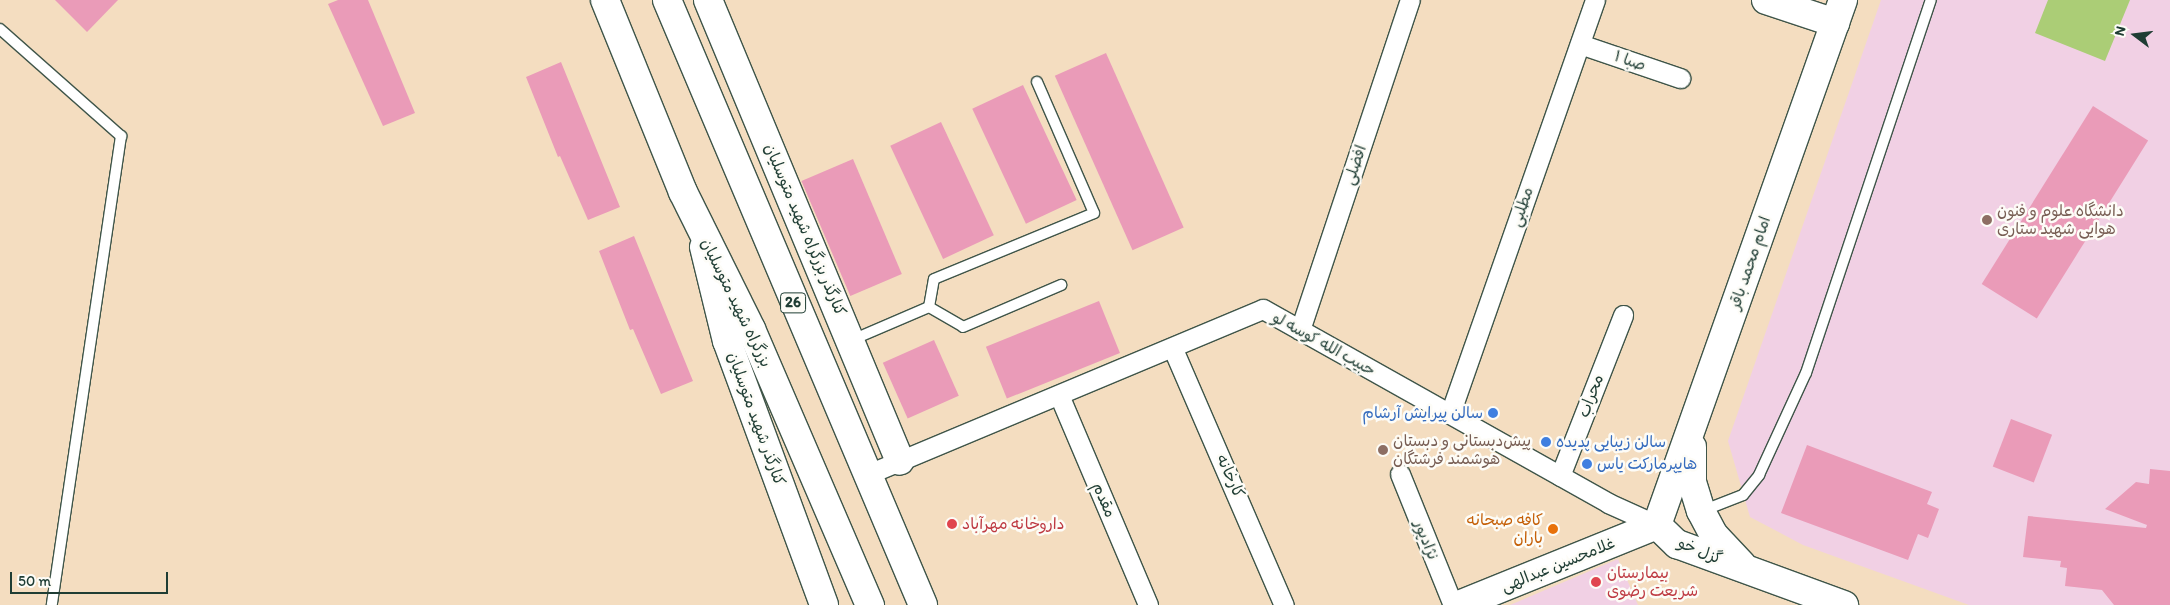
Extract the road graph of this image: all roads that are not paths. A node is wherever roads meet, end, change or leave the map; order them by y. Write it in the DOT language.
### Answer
graph roads {
  1 [pos="605,0"];
  2 [pos="667,0"];
  3 [pos="708,0"];
  4 [pos="1410,0"];
  5 [pos="1595,0"];
  6 [pos="1766,0"];
  7 [pos="1932,0"];
  8 [pos="1839,12"];
  9 [pos="0,28"];
  10 [pos="1580,44"];
  11 [pos="1680,78"];
  12 [pos="1037,82"];
  13 [pos="699,229"];
  14 [pos="1061,285"];
  15 [pos="929,307"];
  16 [pos="1623,315"];
  17 [pos="1300,330"];
  18 [pos="851,340"];
  19 [pos="1174,349"];
  20 [pos="1059,396"];
  21 [pos="1450,414"];
  22 [pos="1692,427"];
  23 [pos="900,461"];
  24 [pos="1400,474"];
  25 [pos="866,475"];
  26 [pos="1560,476"];
  27 [pos="1701,512"];
  28 [pos="1657,525"];
  29 [pos="1747,570"];
  30 [pos="52,605"];
  31 [pos="824,605"];
  32 [pos="870,605"];
  33 [pos="923,605"];
  34 [pos="1148,605"];
  35 [pos="1284,605"];
  36 [pos="1453,605"];
  37 [pos="1459,605"];
  38 [pos="1844,605"];
  1 -- 13 [label="main road, بزرگراه شهید متوسلیان"];
  2 -- 25 [label="main road, 26"];
  3 -- 18 [label="main road, کنارگذر بزرگراه شهید متوسلیان"];
  4 -- 17 [label="street, افضلی"];
  5 -- 10 [label="street, مطلبی"];
  6 -- 8 [label="main road"];
  7 -- 27 [label="lane"];
  8 -- 22 [label="main road, امام محمد باقر"];
  9 -- 30 [label="lane"];
  10 -- 11 [label="street, صبا ۱"];
  10 -- 21 [label="street, مطلبی"];
  12 -- 15 [label="lane"];
  13 -- 31 [label="main road, کنارگذر شهید متوسلیان"];
  13 -- 32 [label="main road, بزرگراه شهید متوسلیان"];
  14 -- 15 [label="lane"];
  15 -- 18 [label="lane"];
  16 -- 26 [label="street, محراب"];
  17 -- 19 [label="street, حبیب الله کوسه لو"];
  17 -- 21 [label="street, حبیب الله کوسه لو"];
  18 -- 23 [label="main road, کنارگذر بزرگراه شهید متوسلیان"];
  19 -- 20 [label="street, حبیب الله کوسه لو"];
  19 -- 35 [label="street, کارخانه"];
  20 -- 23 [label="street, حبیب الله کوسه لو"];
  20 -- 34 [label="street, مقدم"];
  21 -- 26 [label="street, حبیب الله کوسه لو"];
  22 -- 27 [label="main road"];
  22 -- 28 [label="main road, امام محمد باقر"];
  23 -- 25 [label="street, حبیب الله کوسه لو"];
  24 -- 36 [label="street, نژادپور"];
  25 -- 33 [label="main road, 26"];
  26 -- 28 [label="street, حبیب الله کوسه لو"];
  27 -- 29 [label="main road"];
  28 -- 29 [label="main road, گزل خو"];
  28 -- 37 [label="main road, غلامحسین عبدالهی"];
  29 -- 38 [label="main road, گزل خو"];
}
